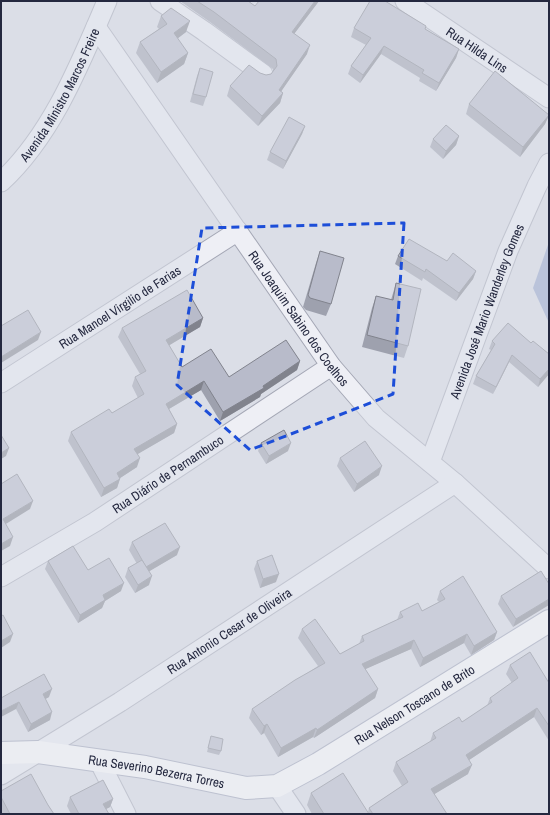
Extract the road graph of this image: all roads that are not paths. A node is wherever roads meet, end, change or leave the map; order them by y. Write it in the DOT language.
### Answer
graph roads {
  1 [pos="107,1"];
  2 [pos="160,1"];
  3 [pos="405,1"];
  4 [pos="96,27"];
  5 [pos="263,74"];
  6 [pos="549,98"];
  7 [pos="549,163"];
  8 [pos="1,182"];
  9 [pos="238,230"];
  10 [pos="331,366"];
  11 [pos="1,383"];
  12 [pos="430,462"];
  13 [pos="455,483"];
  14 [pos="549,569"];
  15 [pos="1,577"];
  16 [pos="549,621"];
  17 [pos="38,752"];
  18 [pos="1,753"];
  19 [pos="99,761"];
  20 [pos="1,774"];
  21 [pos="277,786"];
  22 [pos="126,814"];
  23 [pos="296,814"];
  1 -- 4 [label="street, Avenida Ministro Marcos Freire"];
  2 -- 5 [label="street"];
  3 -- 6 [label="street, Rua Hilda Lins"];
  4 -- 8 [label="street, Avenida Ministro Marcos Freire"];
  4 -- 9 [label="street, Rua Joaquim Sabino dos Coelhos"];
  7 -- 12 [label="street, Avenida José Mario Wanderley Gomes"];
  9 -- 10 [label="street, Rua Joaquim Sabino dos Coelhos"];
  9 -- 11 [label="street, Rua Manoel Virgilio de Farias"];
  10 -- 12 [label="street, Rua Joaquim Sabino dos Coelhos"];
  10 -- 15 [label="street, Rua Diário de Pernambuco"];
  12 -- 13 [label="street, Rua Joaquim Sabino dos Coelhos"];
  13 -- 14 [label="street, Rua Joaquim Sabino dos Coelhos"];
  13 -- 17 [label="street, Rua Antonio Cesar de Oliveira"];
  16 -- 21 [label="main road, Rua Nelson Toscano de Brito"];
  17 -- 18 [label="main road, Rua Severino Bezerra Torres"];
  17 -- 19 [label="main road, Rua Severino Bezerra Torres"];
  17 -- 20 [label="street, Rua Antonio Cesar de Oliveira"];
  19 -- 21 [label="main road, Rua Severino Bezerra Torres"];
  19 -- 22 [label="street"];
  21 -- 23 [label="street"];
}
